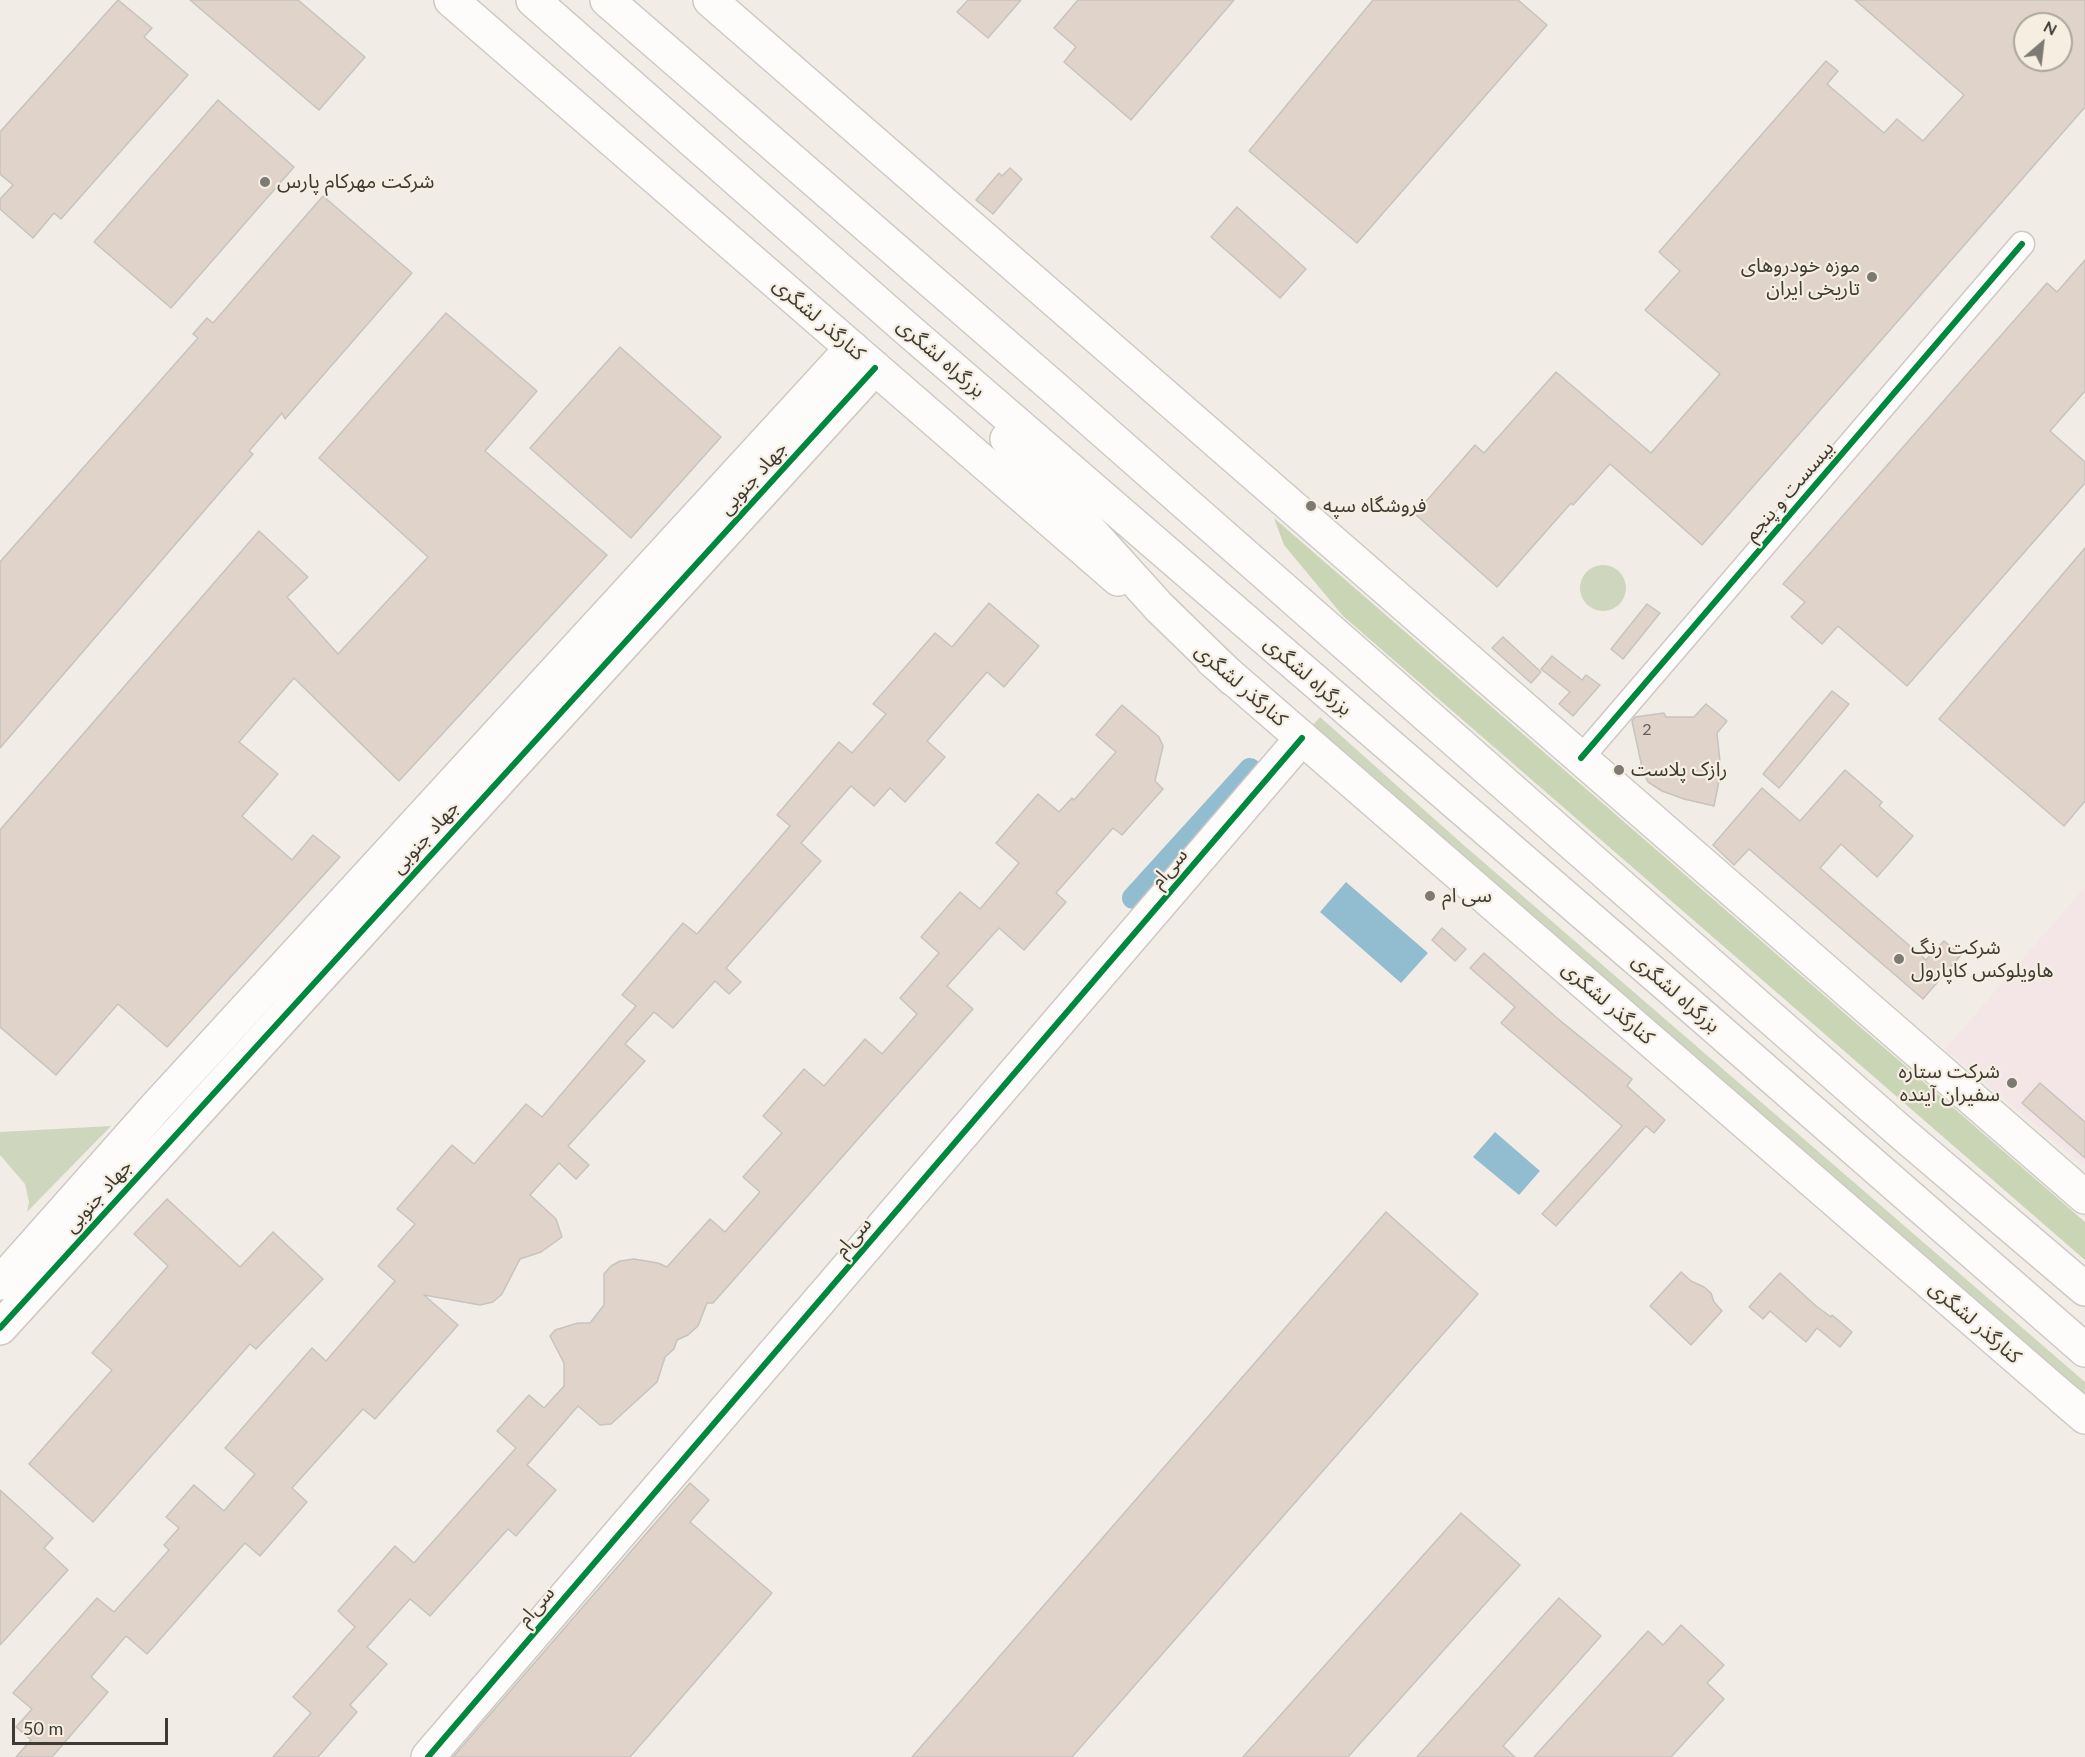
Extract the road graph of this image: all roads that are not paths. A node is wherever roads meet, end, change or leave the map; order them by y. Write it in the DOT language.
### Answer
graph roads {
  1 [pos="451,0"];
  2 [pos="533,0"];
  3 [pos="607,0"];
  4 [pos="710,0"];
  5 [pos="2022,244"];
  6 [pos="907,329"];
  7 [pos="863,358"];
  8 [pos="1233,678"];
  9 [pos="1302,738"];
  10 [pos="1581,758"];
  11 [pos="2085,1197"];
  12 [pos="0,1283"];
  13 [pos="2085,1289"];
  14 [pos="0,1328"];
  15 [pos="2085,1350"];
  16 [pos="2078,1410"];
  17 [pos="428,1757"];
  1 -- 7 [label="main road, کنارگذر لشگری"];
  2 -- 6 [label="main road, بزرگراه لشگری"];
  3 -- 13 [label="main road"];
  4 -- 10 [label="main road"];
  5 -- 10 [label="street, بیسست و پنجم"];
  6 -- 8 [label="main road"];
  6 -- 15 [label="main road, بزرگراه لشگری"];
  7 -- 8 [label="main road, کنارگذر لشگری"];
  7 -- 12 [label="main road, جهاد جنوبی"];
  7 -- 14 [label="main road, جهاد جنوبی"];
  8 -- 9 [label="main road, کنارگذر لشگری"];
  9 -- 16 [label="main road, کنارگذر لشگری"];
  9 -- 17 [label="main road, سی‌ام"];
  10 -- 11 [label="main road"];
}
